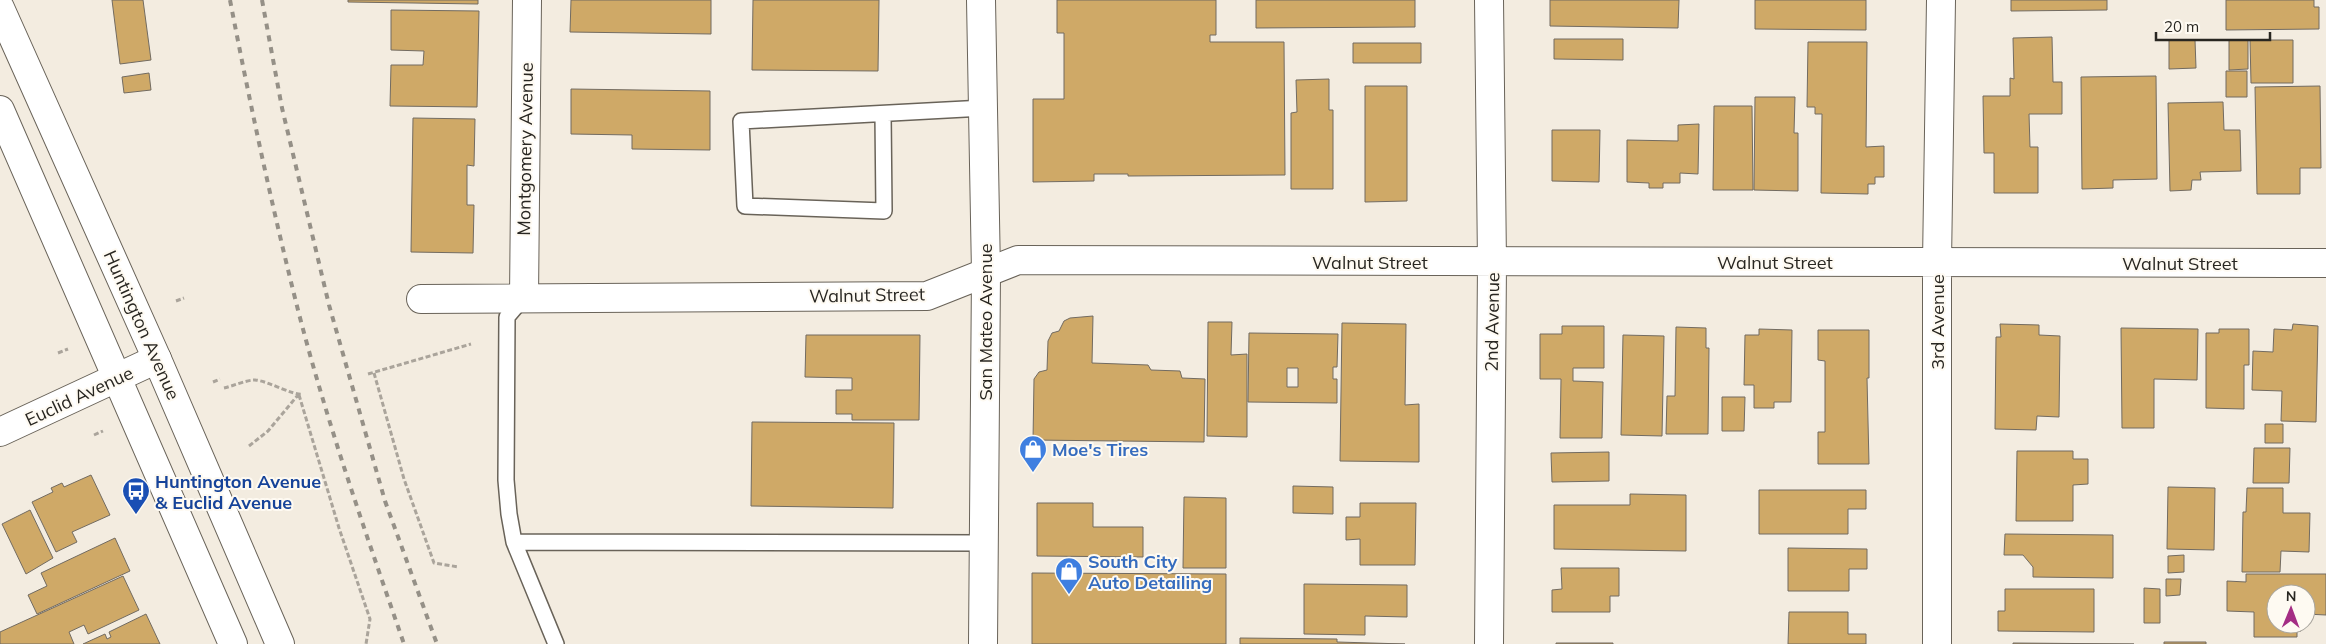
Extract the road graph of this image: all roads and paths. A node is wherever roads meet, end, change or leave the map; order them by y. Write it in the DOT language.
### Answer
graph roads {
  1 [pos="527,0"];
  2 [pos="981,0"];
  3 [pos="1489,0"];
  4 [pos="1941,0"];
  5 [pos="0,8"];
  6 [pos="984,108"];
  7 [pos="0,110"];
  8 [pos="883,114"];
  9 [pos="1937,262"];
  10 [pos="1492,263"];
  11 [pos="2326,263"];
  12 [pos="986,273"];
  13 [pos="524,297"];
  14 [pos="184,298"];
  15 [pos="421,299"];
  16 [pos="176,301"];
  17 [pos="471,344"];
  18 [pos="157,359"];
  19 [pos="374,373"];
  20 [pos="368,374"];
  21 [pos="118,378"];
  22 [pos="220,379"];
  23 [pos="212,382"];
  24 [pos="224,388"];
  25 [pos="301,394"];
  26 [pos="0,432"];
  27 [pos="249,446"];
  28 [pos="514,542"];
  29 [pos="984,543"];
  30 [pos="459,567"];
  31 [pos="233,644"];
  32 [pos="280,644"];
  33 [pos="366,644"];
  34 [pos="556,644"];
  35 [pos="983,644"];
  36 [pos="1489,644"];
  37 [pos="1937,644"];
  1 -- 13 [label="street, Montgomery Avenue"];
  2 -- 6 [label="street, San Mateo Avenue"];
  3 -- 10 [label="street, 2nd Avenue"];
  4 -- 9 [label="street, 3rd Avenue"];
  5 -- 18 [label="street, Huntington Avenue"];
  6 -- 8 [label="lane"];
  6 -- 12 [label="street, San Mateo Avenue"];
  7 -- 21 [label="street"];
  8 -- 8 [label="lane"];
  9 -- 10 [label="street, Walnut Street"];
  9 -- 11 [label="street, Walnut Street"];
  9 -- 37 [label="street, 3rd Avenue"];
  10 -- 12 [label="street, Walnut Street"];
  10 -- 36 [label="street, 2nd Avenue"];
  12 -- 13 [label="street, Walnut Street"];
  12 -- 29 [label="street, San Mateo Avenue"];
  13 -- 15 [label="street, Walnut Street"];
  13 -- 28 [label="lane"];
  14 -- 16 [label="path"];
  17 -- 19 [label="path"];
  18 -- 21 [label="street, Euclid Avenue"];
  18 -- 32 [label="street, Huntington Avenue"];
  19 -- 20 [label="path"];
  19 -- 30 [label="path"];
  21 -- 26 [label="street, Euclid Avenue"];
  21 -- 31 [label="street"];
  22 -- 23 [label="path"];
  24 -- 25 [label="path"];
  25 -- 27 [label="path"];
  25 -- 33 [label="path"];
  28 -- 29 [label="lane"];
  28 -- 34 [label="lane"];
  29 -- 35 [label="street, San Mateo Avenue"];
}
